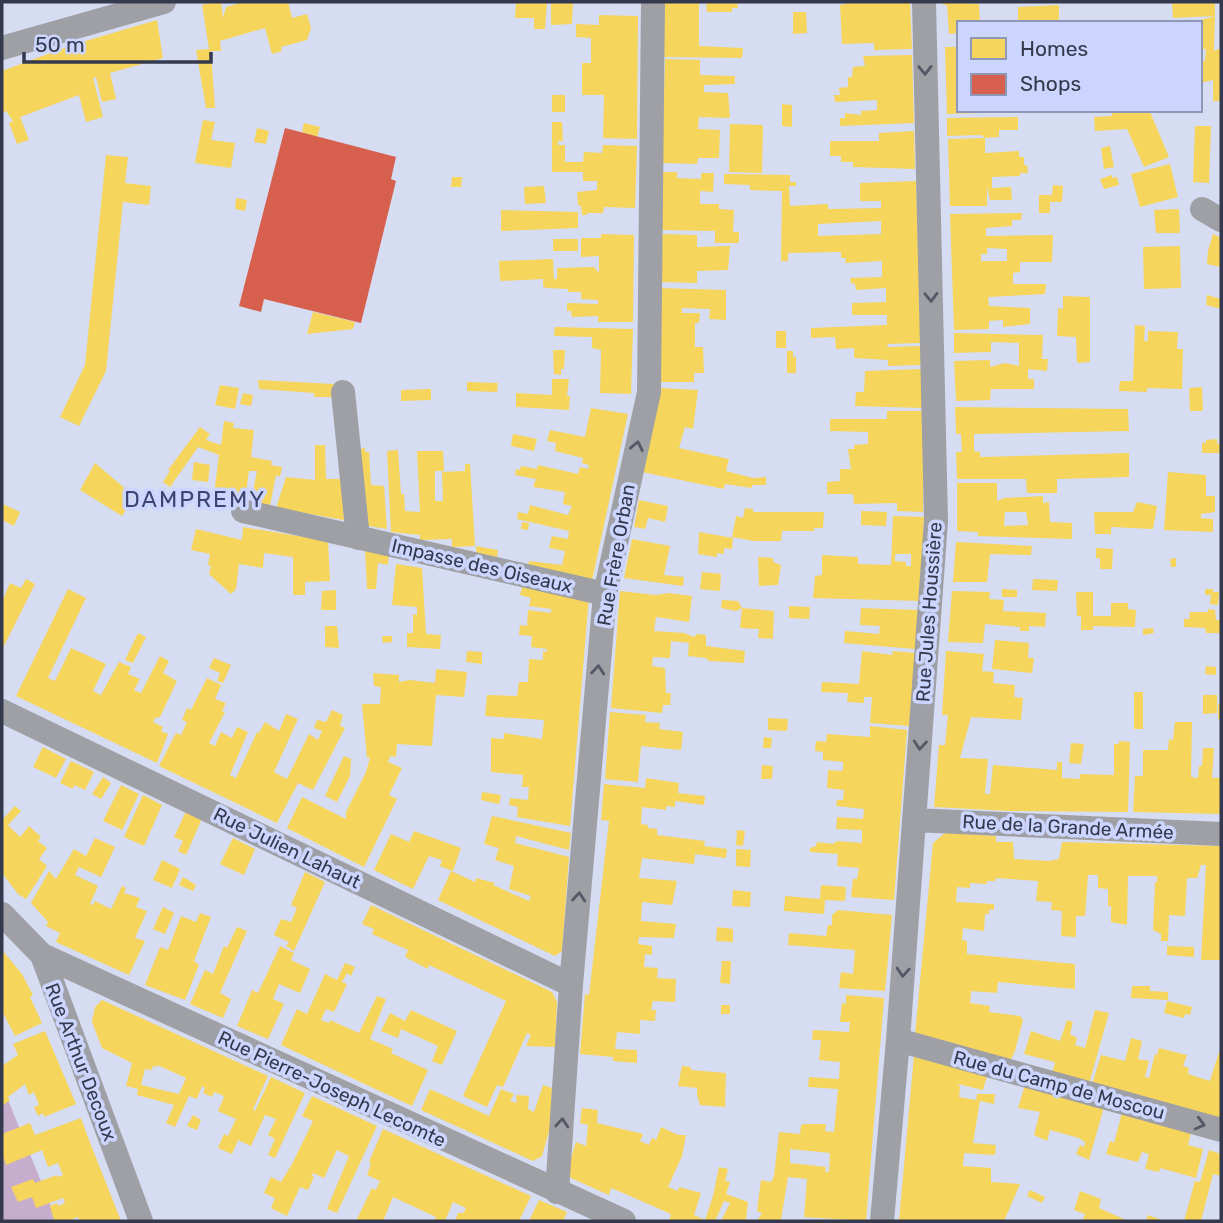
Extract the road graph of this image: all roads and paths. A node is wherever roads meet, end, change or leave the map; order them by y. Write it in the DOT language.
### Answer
graph roads {
  1 [pos="164,2"];
  2 [pos="653,2"];
  3 [pos="924,2"];
  4 [pos="2,48"];
  5 [pos="343,392"];
  6 [pos="243,511"];
  7 [pos="358,538"];
  8 [pos="605,594"];
  9 [pos="2,711"];
  10 [pos="914,820"];
  11 [pos="1221,834"];
  12 [pos="2,915"];
  13 [pos="42,956"];
  14 [pos="571,985"];
  15 [pos="898,1040"];
  16 [pos="1221,1130"];
  17 [pos="557,1192"];
  18 [pos="141,1221"];
  19 [pos="624,1221"];
  20 [pos="881,1221"];
  1 -- 4 [label="street"];
  8 -- 2 [label="street, Rue Frère Orban, one-way"];
  3 -- 10 [label="street, Rue Jules Houssière, one-way"];
  5 -- 7 [label="street"];
  6 -- 7 [label="street, Impasse des Oiseaux"];
  7 -- 8 [label="street, Impasse des Oiseaux"];
  14 -- 8 [label="street, Rue Frère Orban, one-way"];
  9 -- 14 [label="street, Rue Julien Lahaut"];
  10 -- 11 [label="street, Rue de la Grande Armée"];
  10 -- 15 [label="street, Rue Jules Houssière, one-way"];
  12 -- 13 [label="street, Rue Arthur Decoux"];
  13 -- 17 [label="street, Rue Pierre-Joseph Lecomte"];
  13 -- 18 [label="street, Rue Arthur Decoux"];
  17 -- 14 [label="street, Rue Frère Orban, one-way"];
  15 -- 16 [label="street, Rue du Camp de Moscou, one-way"];
  15 -- 20 [label="street, Rue Jules Houssière"];
  17 -- 19 [label="street, Rue Pierre-Joseph Lecomte"];
}
